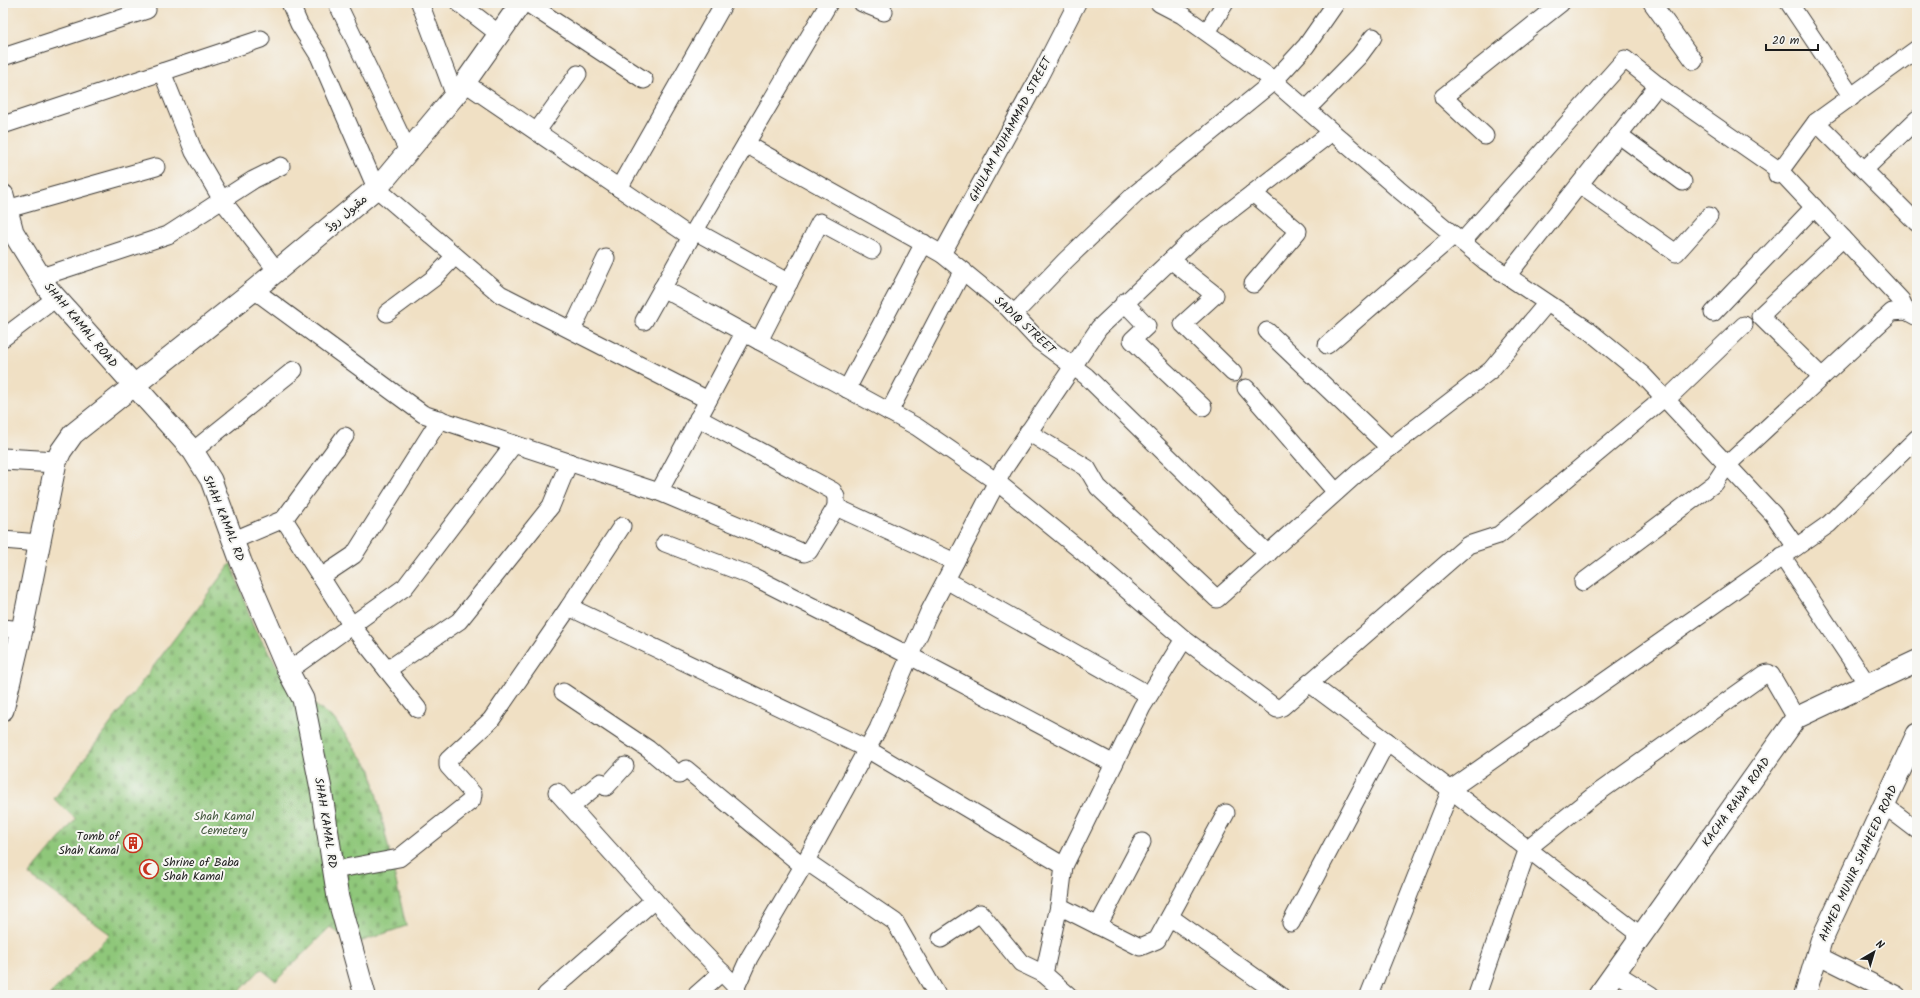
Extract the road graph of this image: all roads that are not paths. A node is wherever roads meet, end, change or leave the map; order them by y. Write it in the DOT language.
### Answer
graph roads {
  1 [pos="290,3"];
  2 [pos="337,3"];
  3 [pos="420,3"];
  4 [pos="459,3"];
  5 [pos="521,3"];
  6 [pos="527,3"];
  7 [pos="724,3"];
  8 [pos="829,3"];
  9 [pos="862,3"];
  10 [pos="1077,3"];
  11 [pos="1158,3"];
  12 [pos="1225,3"];
  13 [pos="1336,3"];
  14 [pos="1561,3"];
  15 [pos="1652,3"];
  16 [pos="1790,3"];
  17 [pos="147,10"];
  18 [pos="884,12"];
  19 [pos="1207,32"];
  20 [pos="499,34"];
  21 [pos="1373,37"];
  22 [pos="261,39"];
  23 [pos="1917,50"];
  24 [pos="3,57"];
  25 [pos="1694,60"];
  26 [pos="162,72"];
  27 [pos="578,74"];
  28 [pos="644,80"];
  29 [pos="1274,81"];
  30 [pos="1658,86"];
  31 [pos="460,89"];
  32 [pos="1852,97"];
  33 [pos="1307,109"];
  34 [pos="1917,119"];
  35 [pos="1816,122"];
  36 [pos="3,125"];
  37 [pos="537,131"];
  38 [pos="1332,132"];
  39 [pos="1619,135"];
  40 [pos="1485,136"];
  41 [pos="746,144"];
  42 [pos="408,152"];
  43 [pos="281,166"];
  44 [pos="156,168"];
  45 [pos="1864,170"];
  46 [pos="1778,173"];
  47 [pos="1683,182"];
  48 [pos="1580,185"];
  49 [pos="376,188"];
  50 [pos="619,188"];
  51 [pos="1253,194"];
  52 [pos="222,200"];
  53 [pos="1814,207"];
  54 [pos="6,215"];
  55 [pos="1709,216"];
  56 [pos="1917,223"];
  57 [pos="693,234"];
  58 [pos="1458,238"];
  59 [pos="1843,238"];
  60 [pos="924,243"];
  61 [pos="872,250"];
  62 [pos="942,254"];
  63 [pos="455,256"];
  64 [pos="606,258"];
  65 [pos="1171,260"];
  66 [pos="963,270"];
  67 [pos="277,271"];
  68 [pos="1508,276"];
  69 [pos="41,277"];
  70 [pos="789,283"];
  71 [pos="1253,284"];
  72 [pos="662,288"];
  73 [pos="254,290"];
  74 [pos="56,298"];
  75 [pos="1124,302"];
  76 [pos="1547,303"];
  77 [pos="387,313"];
  78 [pos="1713,313"];
  79 [pos="1014,314"];
  80 [pos="1911,314"];
  81 [pos="644,321"];
  82 [pos="1744,325"];
  83 [pos="572,330"];
  84 [pos="1267,331"];
  85 [pos="744,333"];
  86 [pos="3,338"];
  87 [pos="759,341"];
  88 [pos="1327,345"];
  89 [pos="1072,367"];
  90 [pos="294,370"];
  91 [pos="1233,373"];
  92 [pos="1822,377"];
  93 [pos="134,386"];
  94 [pos="1246,388"];
  95 [pos="847,389"];
  96 [pos="1665,399"];
  97 [pos="708,400"];
  98 [pos="1203,407"];
  99 [pos="889,412"];
  100 [pos="698,418"];
  101 [pos="440,419"];
  102 [pos="1028,432"];
  103 [pos="345,436"];
  104 [pos="1917,438"];
  105 [pos="514,444"];
  106 [pos="1390,448"];
  107 [pos="193,451"];
  108 [pos="3,459"];
  109 [pos="56,462"];
  110 [pos="569,462"];
  111 [pos="1727,465"];
  112 [pos="997,482"];
  113 [pos="659,492"];
  114 [pos="1336,492"];
  115 [pos="836,507"];
  116 [pos="284,519"];
  117 [pos="622,526"];
  118 [pos="3,540"];
  119 [pos="234,540"];
  120 [pos="39,543"];
  121 [pos="665,543"];
  122 [pos="1789,552"];
  123 [pos="1268,554"];
  124 [pos="955,562"];
  125 [pos="320,577"];
  126 [pos="946,580"];
  127 [pos="1583,582"];
  128 [pos="569,607"];
  129 [pos="352,626"];
  130 [pos="12,629"];
  131 [pos="1184,639"];
  132 [pos="910,656"];
  133 [pos="1917,661"];
  134 [pos="387,670"];
  135 [pos="288,671"];
  136 [pos="1310,683"];
  137 [pos="1868,685"];
  138 [pos="563,692"];
  139 [pos="1149,695"];
  140 [pos="418,709"];
  141 [pos="3,710"];
  142 [pos="1796,718"];
  143 [pos="1917,734"];
  144 [pos="1387,741"];
  145 [pos="867,749"];
  146 [pos="1114,764"];
  147 [pos="625,766"];
  148 [pos="1450,789"];
  149 [pos="557,792"];
  150 [pos="1884,805"];
  151 [pos="571,807"];
  152 [pos="1226,813"];
  153 [pos="1917,830"];
  154 [pos="1142,842"];
  155 [pos="1528,848"];
  156 [pos="804,863"];
  157 [pos="1064,866"];
  158 [pos="334,870"];
  159 [pos="654,900"];
  160 [pos="1059,906"];
  161 [pos="1170,916"];
  162 [pos="1291,923"];
  163 [pos="1098,926"];
  164 [pos="1640,935"];
  165 [pos="941,939"];
  166 [pos="1817,955"];
  167 [pos="722,972"];
  168 [pos="1614,972"];
  169 [pos="1044,974"];
  170 [pos="737,991"];
  171 [pos="1269,992"];
  172 [pos="365,995"];
  173 [pos="546,995"];
  174 [pos="696,995"];
  175 [pos="937,995"];
  176 [pos="1068,995"];
  177 [pos="1369,995"];
  178 [pos="1476,995"];
  179 [pos="1599,995"];
  180 [pos="1651,995"];
  181 [pos="1806,995"];
  182 [pos="1897,995"];
  1 -- 49 [label="street"];
  2 -- 42 [label="street"];
  3 -- 31 [label="street"];
  4 -- 20 [label="street"];
  5 -- 20 [label="street, مقبول روڈ"];
  6 -- 28 [label="street"];
  7 -- 50 [label="street"];
  8 -- 41 [label="street"];
  9 -- 18 [label="street"];
  10 -- 62 [label="street, GHULAM MUHAMMAD STREET"];
  11 -- 19 [label="street"];
  12 -- 19 [label="street"];
  13 -- 29 [label="street"];
  14 -- 40 [label="street"];
  15 -- 25 [label="street"];
  16 -- 32 [label="street"];
  17 -- 24 [label="street"];
  19 -- 29 [label="street"];
  20 -- 31 [label="street, مقبول روڈ"];
  21 -- 33 [label="street"];
  22 -- 26 [label="street"];
  23 -- 32 [label="street"];
  26 -- 36 [label="street"];
  26 -- 52 [label="street"];
  27 -- 37 [label="street"];
  29 -- 33 [label="street"];
  29 -- 79 [label="street"];
  30 -- 39 [label="street"];
  30 -- 46 [label="street"];
  30 -- 58 [label="street"];
  31 -- 37 [label="street"];
  31 -- 42 [label="street, مقبول روڈ"];
  32 -- 35 [label="street"];
  33 -- 38 [label="street"];
  34 -- 45 [label="street"];
  35 -- 45 [label="street"];
  35 -- 46 [label="street"];
  37 -- 50 [label="street"];
  38 -- 51 [label="street"];
  38 -- 58 [label="street"];
  39 -- 47 [label="street"];
  39 -- 48 [label="street"];
  41 -- 57 [label="street"];
  41 -- 60 [label="street, SADIQ STREET"];
  42 -- 49 [label="street, مقبول روڈ"];
  43 -- 52 [label="street"];
  44 -- 54 [label="street"];
  45 -- 56 [label="street"];
  46 -- 53 [label="street"];
  48 -- 55 [label="street"];
  48 -- 68 [label="street"];
  49 -- 63 [label="street"];
  49 -- 67 [label="street, مقبول روڈ"];
  50 -- 57 [label="street"];
  51 -- 65 [label="street"];
  51 -- 71 [label="street"];
  52 -- 67 [label="street"];
  52 -- 69 [label="street"];
  53 -- 59 [label="street"];
  53 -- 78 [label="street"];
  54 -- 69 [label="street, SHAH KAMAL ROAD"];
  57 -- 70 [label="street"];
  57 -- 72 [label="street"];
  58 -- 68 [label="street"];
  58 -- 88 [label="street"];
  59 -- 80 [label="street"];
  59 -- 92 [label="street"];
  60 -- 62 [label="street, SADIQ STREET"];
  60 -- 95 [label="street"];
  61 -- 70 [label="street"];
  62 -- 66 [label="street, SADIQ STREET"];
  63 -- 77 [label="street"];
  63 -- 83 [label="street"];
  64 -- 83 [label="street"];
  65 -- 75 [label="street"];
  65 -- 91 [label="street"];
  66 -- 79 [label="street, SADIQ STREET"];
  66 -- 99 [label="street"];
  67 -- 73 [label="street, مقبول روڈ"];
  68 -- 76 [label="street"];
  69 -- 74 [label="street, SHAH KAMAL ROAD"];
  70 -- 87 [label="street"];
  72 -- 81 [label="street"];
  72 -- 85 [label="street"];
  73 -- 93 [label="street, مقبول روڈ"];
  73 -- 101 [label="street"];
  74 -- 86 [label="street"];
  74 -- 93 [label="street, SHAH KAMAL ROAD"];
  75 -- 89 [label="street"];
  75 -- 98 [label="street"];
  76 -- 96 [label="street"];
  76 -- 106 [label="street"];
  79 -- 89 [label="street, SADIQ STREET"];
  80 -- 92 [label="street"];
  82 -- 96 [label="street"];
  83 -- 97 [label="street"];
  84 -- 106 [label="street"];
  85 -- 87 [label="street"];
  85 -- 97 [label="street"];
  87 -- 95 [label="street"];
  89 -- 102 [label="street"];
  89 -- 123 [label="street, SADIQ STREET"];
  90 -- 107 [label="street"];
  92 -- 111 [label="street"];
  93 -- 107 [label="street, SHAH KAMAL RD"];
  93 -- 109 [label="street"];
  94 -- 114 [label="street"];
  95 -- 99 [label="street"];
  96 -- 111 [label="street"];
  96 -- 136 [label="street"];
  97 -- 100 [label="street"];
  99 -- 112 [label="street"];
  100 -- 113 [label="street"];
  100 -- 115 [label="street"];
  101 -- 105 [label="street"];
  101 -- 125 [label="street"];
  102 -- 112 [label="street"];
  102 -- 123 [label="street"];
  103 -- 116 [label="street"];
  104 -- 122 [label="street"];
  105 -- 110 [label="street"];
  105 -- 129 [label="street"];
  106 -- 114 [label="street"];
  107 -- 119 [label="street, SHAH KAMAL RD"];
  108 -- 109 [label="street"];
  109 -- 120 [label="street"];
  110 -- 113 [label="street"];
  110 -- 134 [label="street"];
  111 -- 122 [label="street"];
  111 -- 127 [label="street"];
  112 -- 124 [label="street"];
  112 -- 131 [label="street"];
  113 -- 115 [label="street"];
  114 -- 123 [label="street"];
  115 -- 124 [label="street"];
  116 -- 119 [label="street"];
  116 -- 125 [label="street"];
  117 -- 128 [label="street"];
  118 -- 120 [label="street"];
  119 -- 135 [label="street, SHAH KAMAL RD"];
  120 -- 130 [label="street"];
  121 -- 132 [label="street"];
  122 -- 137 [label="street"];
  122 -- 148 [label="street"];
  124 -- 126 [label="street"];
  125 -- 129 [label="street"];
  126 -- 132 [label="street"];
  126 -- 139 [label="street"];
  128 -- 145 [label="street"];
  128 -- 158 [label="street"];
  129 -- 134 [label="street"];
  129 -- 135 [label="street"];
  130 -- 141 [label="street"];
  131 -- 136 [label="street"];
  131 -- 139 [label="street"];
  132 -- 145 [label="street"];
  132 -- 146 [label="street"];
  133 -- 137 [label="street, KACHA RAWA ROAD"];
  134 -- 140 [label="street"];
  135 -- 158 [label="street, SHAH KAMAL RD"];
  136 -- 144 [label="street"];
  137 -- 142 [label="street, KACHA RAWA ROAD"];
  138 -- 156 [label="street"];
  139 -- 146 [label="street"];
  142 -- 155 [label="street"];
  142 -- 164 [label="street, KACHA RAWA ROAD"];
  143 -- 150 [label="street, AHMED MUNIR SHAHEED ROAD"];
  144 -- 148 [label="street"];
  144 -- 162 [label="street"];
  145 -- 156 [label="street"];
  145 -- 157 [label="street"];
  146 -- 157 [label="street"];
  147 -- 151 [label="street"];
  148 -- 155 [label="street"];
  148 -- 177 [label="street"];
  149 -- 151 [label="street"];
  150 -- 153 [label="street"];
  150 -- 166 [label="street, AHMED MUNIR SHAHEED ROAD"];
  151 -- 159 [label="street"];
  152 -- 161 [label="street"];
  154 -- 163 [label="street"];
  155 -- 164 [label="street"];
  155 -- 178 [label="street"];
  156 -- 170 [label="street"];
  156 -- 175 [label="street"];
  157 -- 160 [label="street"];
  158 -- 172 [label="street, SHAH KAMAL RD"];
  159 -- 167 [label="street"];
  159 -- 173 [label="street"];
  160 -- 163 [label="street"];
  160 -- 169 [label="street"];
  161 -- 163 [label="street"];
  161 -- 171 [label="street"];
  164 -- 168 [label="street, KACHA RAWA ROAD"];
  165 -- 169 [label="street"];
  166 -- 181 [label="street, AHMED MUNIR SHAHEED ROAD"];
  166 -- 182 [label="street"];
  167 -- 170 [label="street"];
  167 -- 174 [label="street"];
  168 -- 179 [label="street, KACHA RAWA ROAD"];
  168 -- 180 [label="street"];
  169 -- 176 [label="street"];
}
